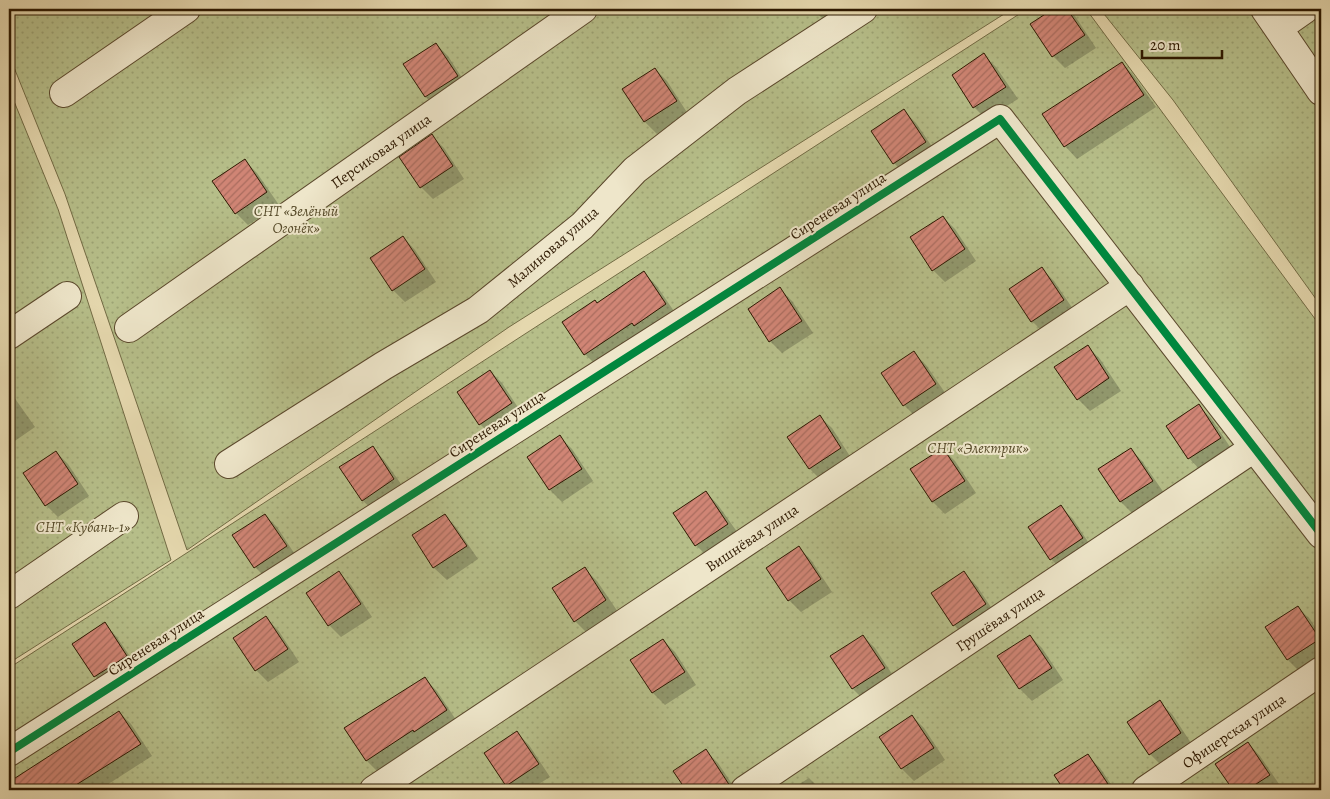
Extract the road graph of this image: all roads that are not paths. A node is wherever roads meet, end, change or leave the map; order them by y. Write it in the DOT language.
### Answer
graph roads {
  1 [pos="186,9"];
  2 [pos="583,9"];
  3 [pos="863,9"];
  4 [pos="1305,9"];
  5 [pos="1272,18"];
  6 [pos="1321,91"];
  7 [pos="64,93"];
  8 [pos="1130,286"];
  9 [pos="67,296"];
  10 [pos="130,328"];
  11 [pos="9,335"];
  12 [pos="1254,448"];
  13 [pos="229,464"];
  14 [pos="124,516"];
  15 [pos="1321,534"];
  16 [pos="9,595"];
  17 [pos="1321,671"];
  18 [pos="9,752"];
  19 [pos="374,790"];
  20 [pos="745,790"];
  21 [pos="1146,790"];
  1 -- 7 [label="street"];
  2 -- 10 [label="street, Персиковая улица"];
  3 -- 13 [label="street, Малиновая улица"];
  4 -- 5 [label="street"];
  5 -- 6 [label="street"];
  8 -- 12 [label="street"];
  8 -- 18 [label="street, Сиреневая улица"];
  8 -- 19 [label="street, Вишнёвая улица"];
  9 -- 11 [label="street"];
  12 -- 15 [label="street"];
  12 -- 20 [label="street, Грушёвая улица"];
  14 -- 16 [label="street"];
  17 -- 21 [label="street, Офицерская улица"];
}
